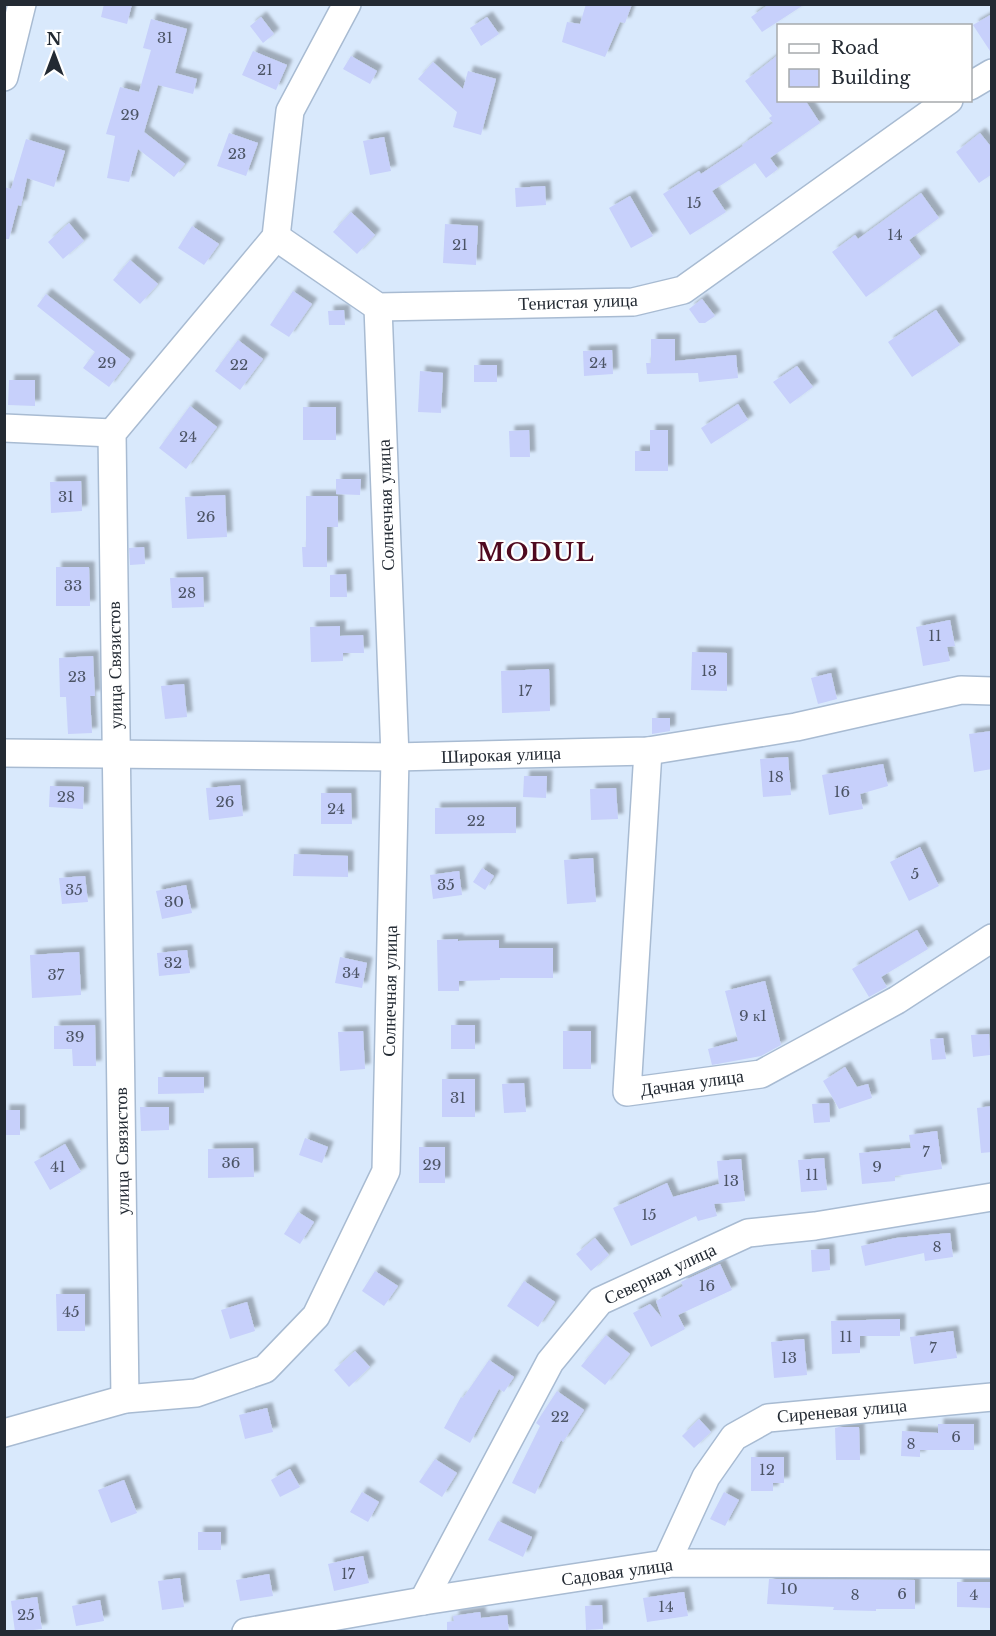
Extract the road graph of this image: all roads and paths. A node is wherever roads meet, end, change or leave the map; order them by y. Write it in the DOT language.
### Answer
graph roads {
  1 [pos="22,4"];
  2 [pos="347,4"];
  3 [pos="992,73"];
  4 [pos="4,77"];
  5 [pos="972,85"];
  6 [pos="947,102"];
  7 [pos="276,237"];
  8 [pos="378,307"];
  9 [pos="4,428"];
  10 [pos="112,433"];
  11 [pos="992,691"];
  12 [pos="648,750"];
  13 [pos="4,753"];
  14 [pos="117,754"];
  15 [pos="396,757"];
  16 [pos="992,938"];
  17 [pos="992,1197"];
  18 [pos="992,1397"];
  19 [pos="124,1399"];
  20 [pos="4,1433"];
  21 [pos="666,1564"];
  22 [pos="992,1564"];
  23 [pos="423,1601"];
  24 [pos="246,1632"];
  1 -- 4 [label="street"];
  2 -- 7 [label="street"];
  3 -- 5 [label="street"];
  6 -- 8 [label="street, Тенистая улица"];
  7 -- 8 [label="street"];
  7 -- 10 [label="street"];
  8 -- 15 [label="street, Солнечная улица"];
  9 -- 10 [label="street"];
  10 -- 14 [label="street, улица Связистов"];
  11 -- 12 [label="street, Широкая улица"];
  12 -- 15 [label="street, Широкая улица"];
  12 -- 16 [label="street, Дачная улица"];
  13 -- 14 [label="street, Широкая улица"];
  14 -- 15 [label="street, Широкая улица"];
  14 -- 19 [label="street, улица Связистов"];
  15 -- 19 [label="street, Солнечная улица"];
  17 -- 23 [label="street, Северная улица"];
  18 -- 21 [label="street, Сиреневая улица"];
  19 -- 20 [label="street, Солнечная улица"];
  21 -- 22 [label="street, Садовая улица"];
  21 -- 23 [label="street, Садовая улица"];
  23 -- 24 [label="street, Садовая улица"];
}
